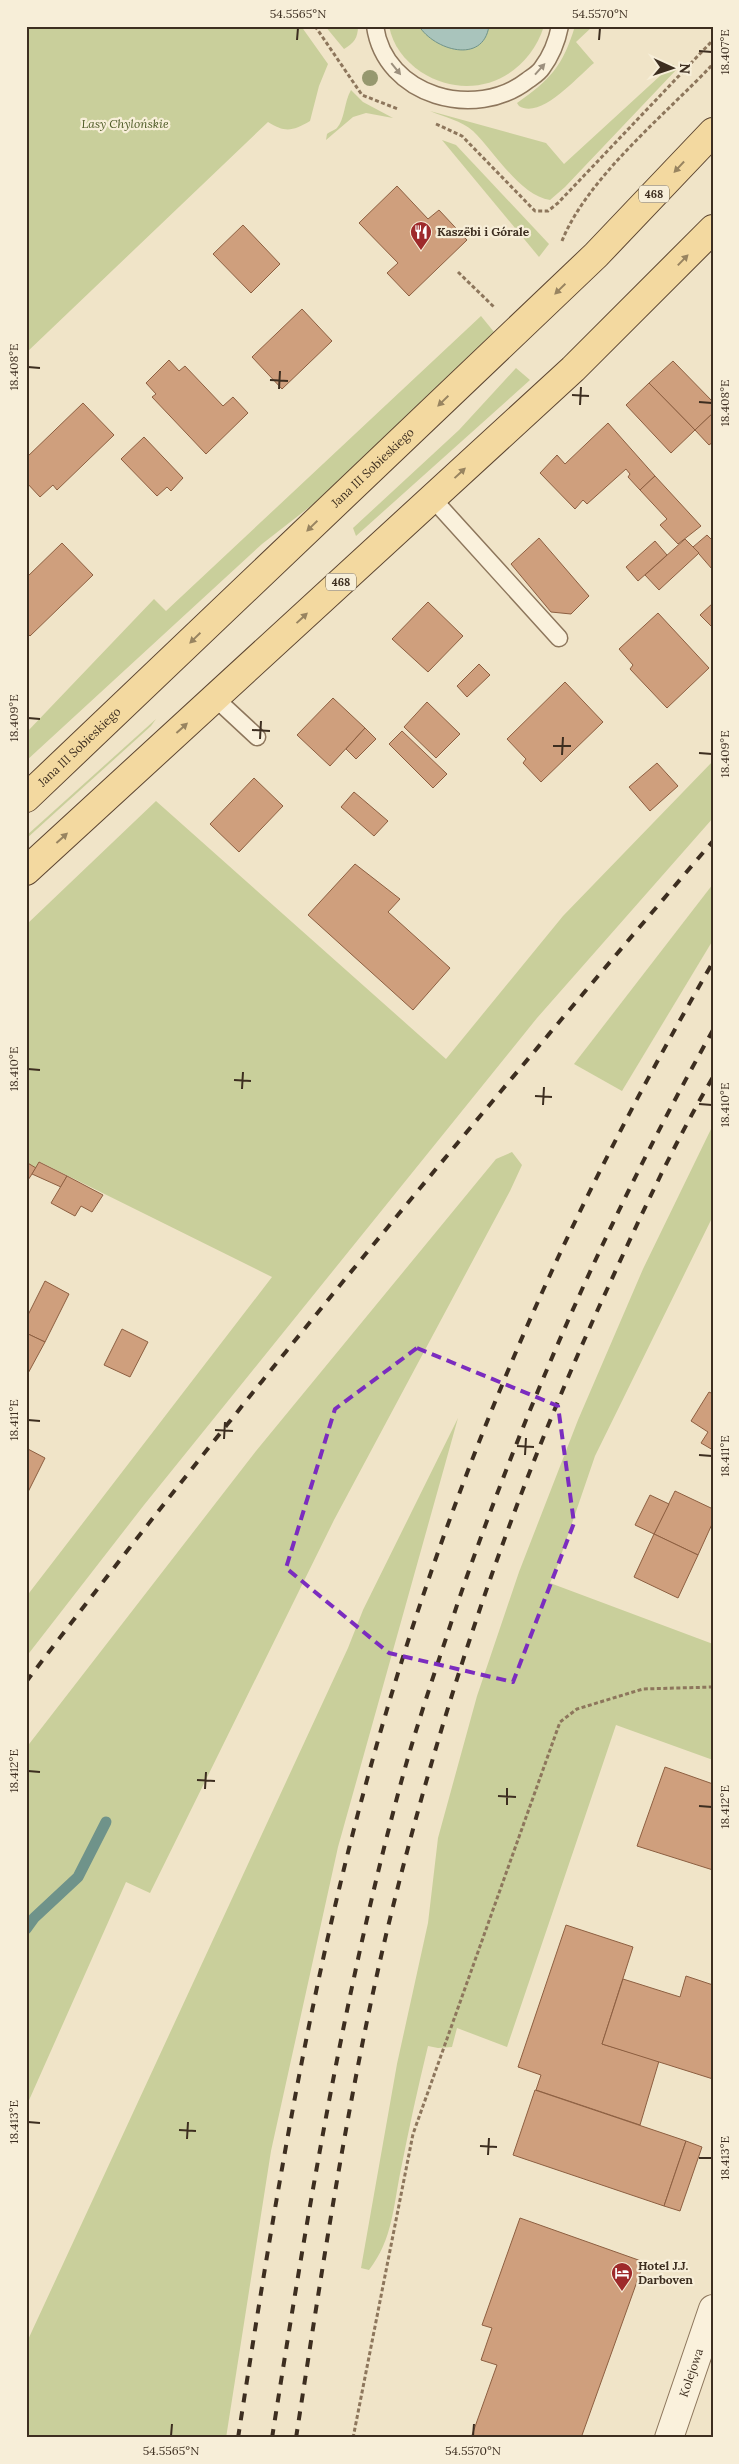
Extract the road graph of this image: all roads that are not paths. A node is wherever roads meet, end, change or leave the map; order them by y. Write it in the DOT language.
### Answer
graph roads {
  1 [pos="375,26"];
  2 [pos="560,26"];
  3 [pos="713,132"];
  4 [pos="713,229"];
  5 [pos="432,498"];
  6 [pos="559,638"];
  7 [pos="215,698"];
  8 [pos="257,737"];
  9 [pos="26,798"];
  10 [pos="26,871"];
  11 [pos="713,2309"];
  12 [pos="668,2438"];
  1 -- 2 [label="lane, one-way"];
  3 -- 9 [label="main road, Jana III Sobieskiego / 468, one-way"];
  5 -- 4 [label="main road, 468, one-way"];
  5 -- 6 [label="lane"];
  7 -- 5 [label="main road, 468, one-way"];
  7 -- 8 [label="lane"];
  10 -- 7 [label="main road, 468, one-way"];
  11 -- 12 [label="street, Kolejowa"];
}
